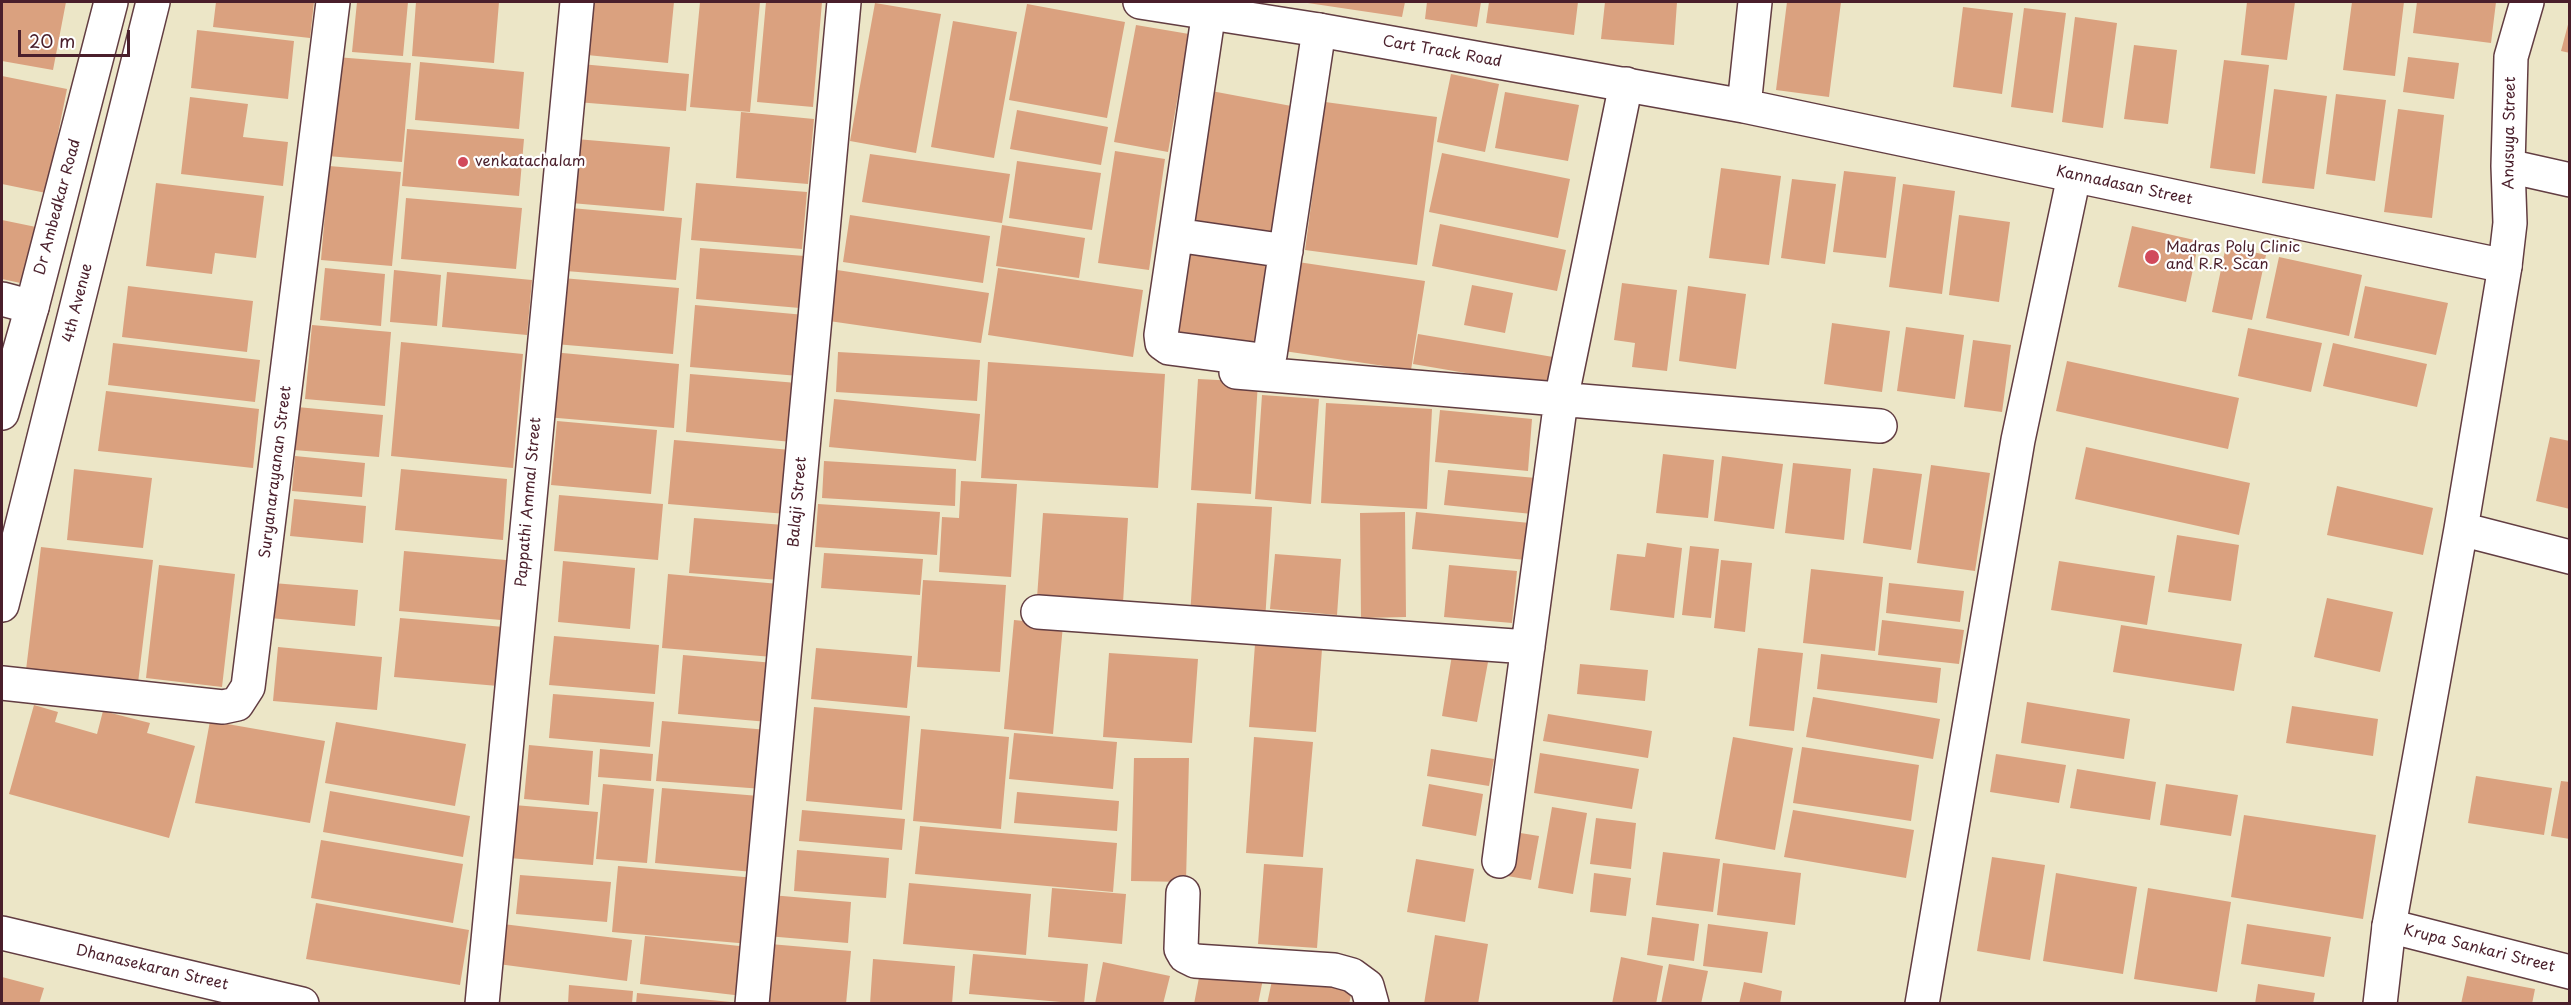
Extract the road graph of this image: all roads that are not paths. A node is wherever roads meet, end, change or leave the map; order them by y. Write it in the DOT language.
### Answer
graph roads {
  1 [pos="111,2"];
  2 [pos="153,2"];
  3 [pos="333,2"];
  4 [pos="577,2"];
  5 [pos="844,2"];
  6 [pos="1140,2"];
  7 [pos="1755,2"];
  8 [pos="2527,2"];
  9 [pos="1209,12"];
  10 [pos="1319,30"];
  11 [pos="1626,84"];
  12 [pos="1744,106"];
  13 [pos="2508,166"];
  14 [pos="2074,176"];
  15 [pos="2570,180"];
  16 [pos="1176,235"];
  17 [pos="1286,251"];
  18 [pos="2505,266"];
  19 [pos="17,303"];
  20 [pos="1170,367"];
  21 [pos="1561,400"];
  22 [pos="2,413"];
  23 [pos="1880,426"];
  24 [pos="2461,529"];
  25 [pos="2570,557"];
  26 [pos="2,605"];
  27 [pos="1038,612"];
  28 [pos="1528,647"];
  29 [pos="2,683"];
  30 [pos="1499,861"];
  31 [pos="1183,893"];
  32 [pos="2389,926"];
  33 [pos="2,933"];
  34 [pos="2570,972"];
  35 [pos="302,1004"];
  36 [pos="482,1004"];
  37 [pos="752,1004"];
  38 [pos="1372,1004"];
  39 [pos="1922,1004"];
  40 [pos="2380,1004"];
  1 -- 19 [label="street, Dr Ambedkar Road"];
  2 -- 26 [label="street, 4th Avenue"];
  3 -- 29 [label="street, Suryanarayanan Street"];
  4 -- 36 [label="street, Pappathi Ammal Street"];
  5 -- 37 [label="street, Balaji Street"];
  6 -- 9 [label="street, Cart Track Road"];
  7 -- 12 [label="street"];
  8 -- 13 [label="street, Anusuya Street"];
  9 -- 10 [label="street, Cart Track Road"];
  9 -- 16 [label="street"];
  10 -- 11 [label="street, Cart Track Road"];
  10 -- 17 [label="street"];
  11 -- 12 [label="street, Cart Track Road"];
  11 -- 21 [label="street"];
  12 -- 14 [label="street, Kannadasan Street"];
  13 -- 15 [label="street"];
  13 -- 18 [label="street, Anusuya Street"];
  14 -- 18 [label="street, Kannadasan Street"];
  14 -- 39 [label="street"];
  16 -- 17 [label="street"];
  16 -- 17 [label="street"];
  18 -- 24 [label="street, Anusuya Street"];
  19 -- 22 [label="street, Dr Ambedkar Road"];
  20 -- 21 [label="street"];
  21 -- 23 [label="street"];
  21 -- 28 [label="street"];
  24 -- 25 [label="street"];
  24 -- 32 [label="street, Anusuya Street"];
  27 -- 28 [label="street"];
  28 -- 30 [label="street"];
  31 -- 38 [label="street"];
  32 -- 34 [label="street, Krupa Sankari Street"];
  32 -- 40 [label="street, Anusuya Street"];
  33 -- 35 [label="street, Dhanasekaran Street"];
}
